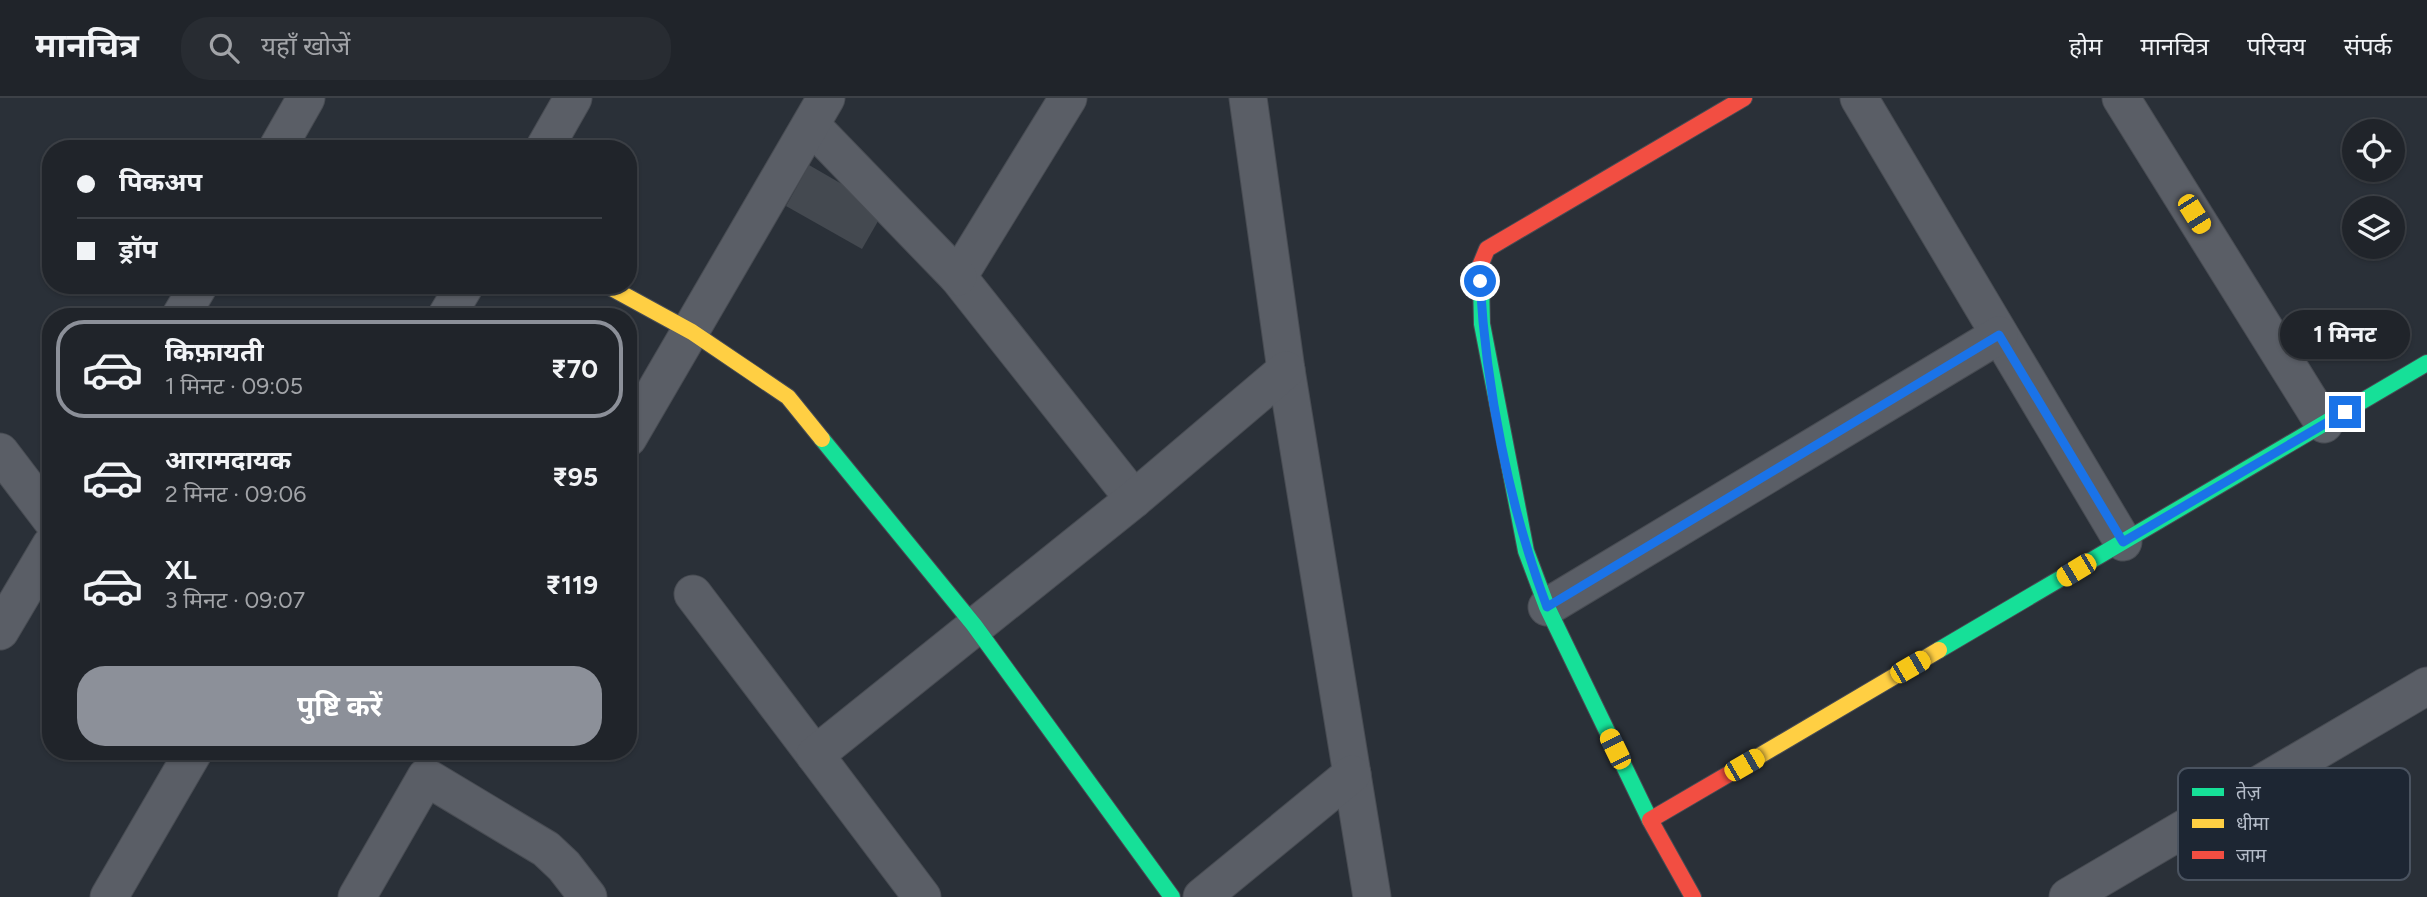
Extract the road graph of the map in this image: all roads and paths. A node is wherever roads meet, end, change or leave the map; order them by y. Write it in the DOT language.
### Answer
graph roads {
  1 [pos="306,98"];
  2 [pos="573,98"];
  3 [pos="1068,98"];
  4 [pos="1248,98"];
  5 [pos="1744,98"];
  6 [pos="1859,98"];
  7 [pos="2121,98"];
  8 [pos="818,111"];
  9 [pos="282,140"];
  10 [pos="549,140"];
  11 [pos="958,277"];
  12 [pos="622,294"];
  13 [pos="692,332"];
  14 [pos="1999,335"];
  15 [pos="2427,363"];
  16 [pos="1286,370"];
  17 [pos="637,423"];
  18 [pos="2324,424"];
  19 [pos="0,452"];
  20 [pos="1133,499"];
  21 [pos="42,507"];
  22 [pos="2123,542"];
  23 [pos="42,560"];
  24 [pos="693,594"];
  25 [pos="1547,607"];
  26 [pos="974,625"];
  27 [pos="0,631"];
  28 [pos="2424,695"];
  29 [pos="815,755"];
  30 [pos="189,760"];
  31 [pos="434,764"];
  32 [pos="2295,768"];
  33 [pos="1352,774"];
  34 [pos="1650,820"];
  35 [pos="2178,835"];
  36 [pos="109,897"];
  37 [pos="357,897"];
  38 [pos="588,897"];
  39 [pos="922,897"];
  40 [pos="1171,897"];
  41 [pos="1202,897"];
  42 [pos="1372,897"];
  43 [pos="1693,897"];
  44 [pos="2068,897"];
  1 -- 9 [label="street"];
  2 -- 10 [label="street"];
  3 -- 11 [label="street"];
  4 -- 16 [label="street"];
  5 -- 25 [label="street"];
  6 -- 14 [label="street"];
  7 -- 18 [label="street"];
  8 -- 11 [label="street"];
  8 -- 13 [label="street"];
  11 -- 20 [label="street"];
  12 -- 13 [label="street"];
  13 -- 17 [label="street"];
  13 -- 26 [label="street"];
  14 -- 22 [label="street"];
  14 -- 25 [label="street"];
  15 -- 18 [label="street"];
  16 -- 20 [label="street"];
  16 -- 33 [label="street"];
  18 -- 22 [label="street"];
  19 -- 21 [label="street"];
  20 -- 26 [label="street"];
  22 -- 34 [label="street"];
  23 -- 27 [label="street"];
  24 -- 29 [label="street"];
  25 -- 34 [label="street"];
  26 -- 29 [label="street"];
  26 -- 40 [label="street"];
  28 -- 32 [label="street"];
  29 -- 39 [label="street"];
  30 -- 36 [label="street"];
  31 -- 37 [label="street"];
  31 -- 38 [label="street"];
  33 -- 41 [label="street"];
  33 -- 42 [label="street"];
  34 -- 43 [label="street"];
  35 -- 44 [label="street"];
}
